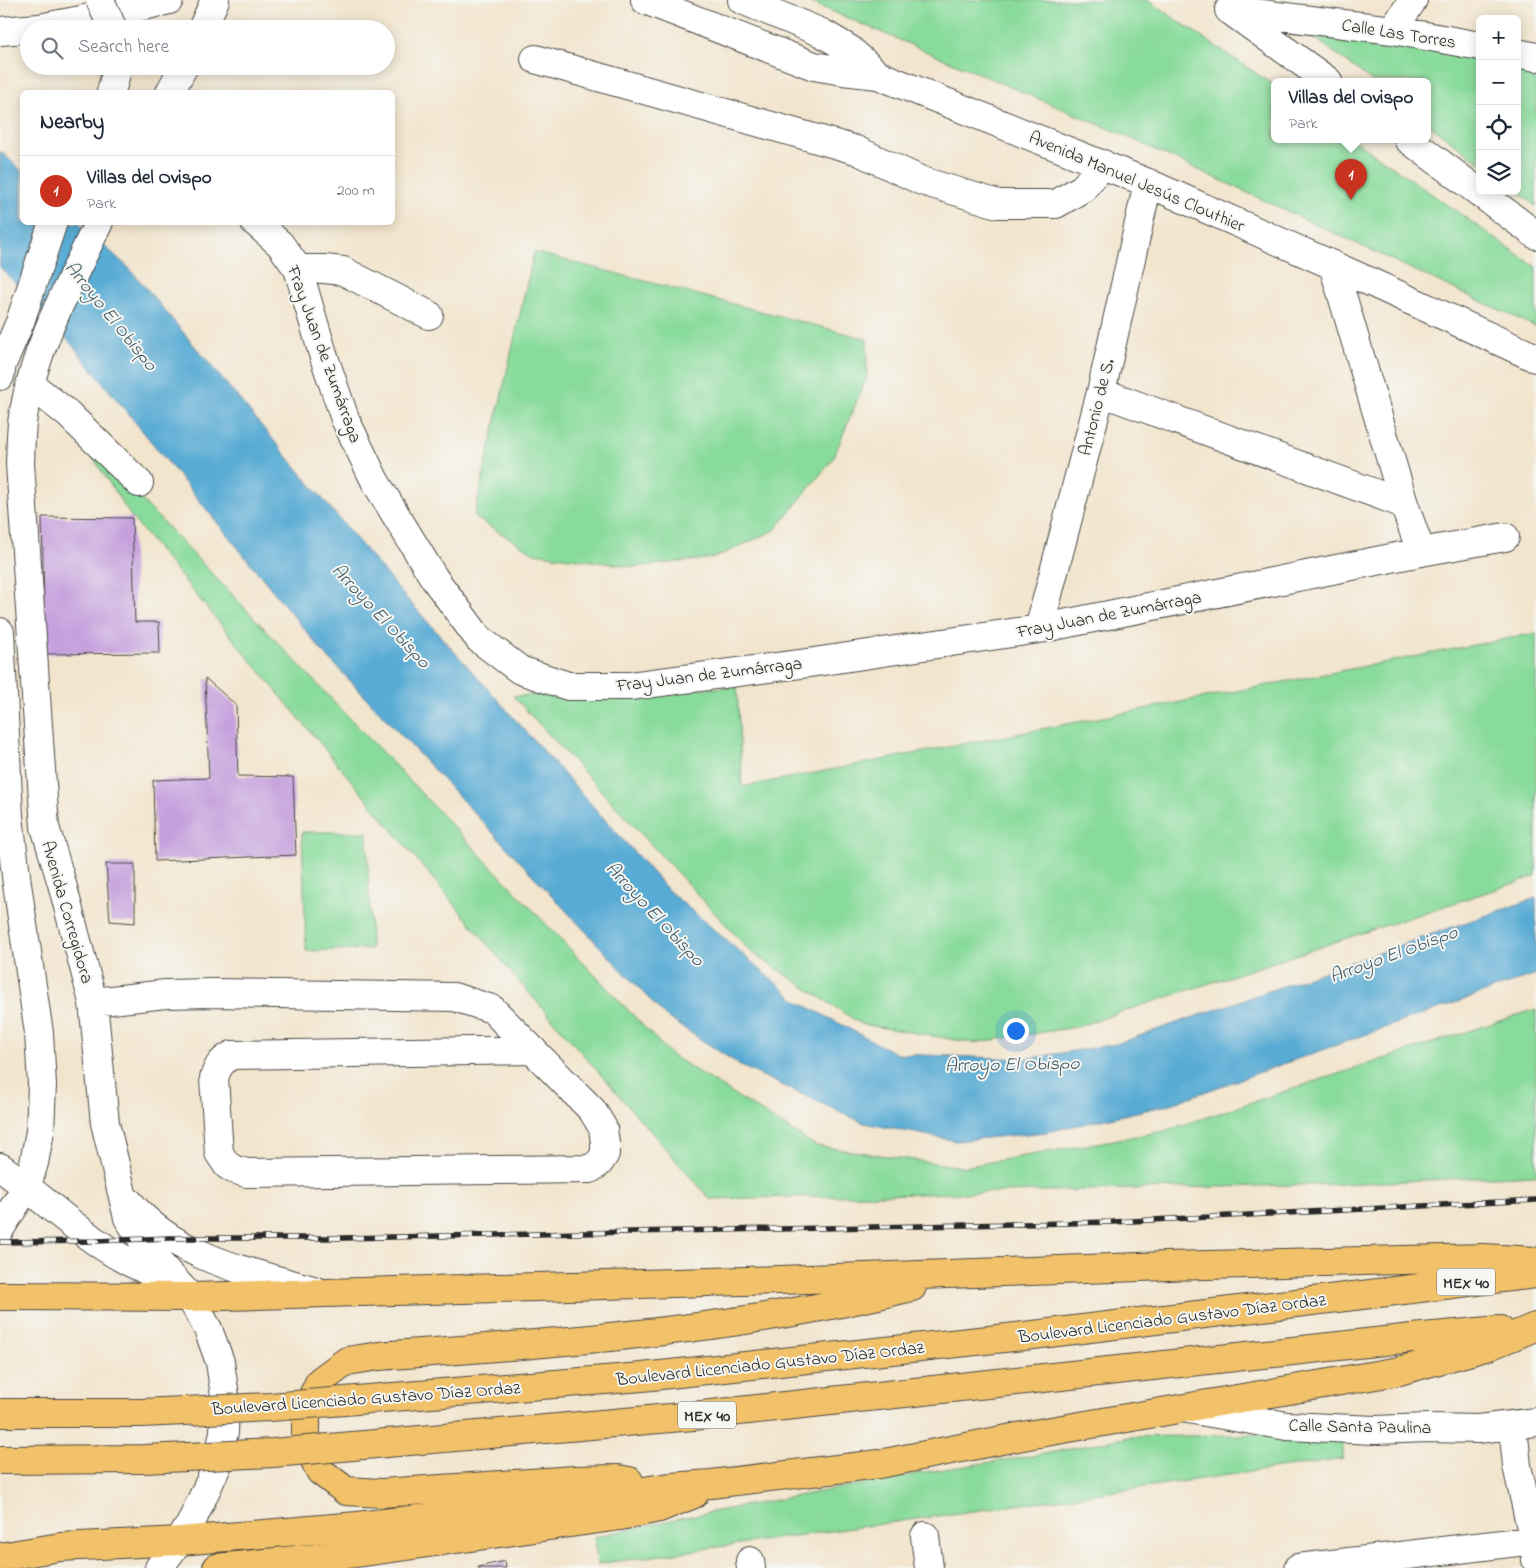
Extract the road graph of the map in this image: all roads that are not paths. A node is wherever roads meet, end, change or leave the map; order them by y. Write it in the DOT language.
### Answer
graph roads {
  1 [pos="100,0"];
  2 [pos="169,0"];
  3 [pos="215,0"];
  4 [pos="645,0"];
  5 [pos="742,0"];
  6 [pos="1414,0"];
  7 [pos="1224,5"];
  8 [pos="81,20"];
  9 [pos="109,20"];
  10 [pos="206,20"];
  11 [pos="20,29"];
  12 [pos="1393,30"];
  13 [pos="0,31"];
  14 [pos="1476,45"];
  15 [pos="1521,54"];
  16 [pos="1536,57"];
  17 [pos="535,58"];
  18 [pos="116,75"];
  19 [pos="878,75"];
  20 [pos="1324,78"];
  21 [pos="112,90"];
  22 [pos="1413,143"];
  23 [pos="1103,164"];
  24 [pos="1148,183"];
  25 [pos="52,225"];
  26 [pos="98,225"];
  27 [pos="258,225"];
  28 [pos="1536,235"];
  29 [pos="1333,265"];
  30 [pos="298,269"];
  31 [pos="429,315"];
  32 [pos="1536,358"];
  33 [pos="0,376"];
  34 [pos="30,384"];
  35 [pos="1101,392"];
  36 [pos="139,483"];
  37 [pos="1404,504"];
  38 [pos="1505,537"];
  39 [pos="1421,552"];
  40 [pos="1039,629"];
  41 [pos="0,632"];
  42 [pos="93,1002"];
  43 [pos="533,1050"];
  44 [pos="0,1167"];
  45 [pos="27,1186"];
  46 [pos="122,1194"];
  47 [pos="0,1229"];
  48 [pos="1536,1262"];
  49 [pos="1536,1273"];
  50 [pos="965,1274"];
  51 [pos="181,1288"];
  52 [pos="322,1293"];
  53 [pos="0,1296"];
  54 [pos="1536,1327"];
  55 [pos="1184,1408"];
  56 [pos="0,1413"];
  57 [pos="1525,1423"];
  58 [pos="0,1460"];
  59 [pos="711,1484"];
  60 [pos="670,1487"];
  61 [pos="925,1536"];
  62 [pos="180,1541"];
  63 [pos="1535,1547"];
  64 [pos="0,1557"];
  65 [pos="324,1562"];
  66 [pos="158,1568"];
  67 [pos="218,1568"];
  68 [pos="929,1568"];
  69 [pos="1298,1568"];
  1 -- 9 [label="street, bridge"];
  2 -- 8 [label="street"];
  3 -- 10 [label="street"];
  4 -- 19 [label="street"];
  5 -- 19 [label="street, Avenida Manuel Jesús Clouthier"];
  6 -- 12 [label="street"];
  7 -- 12 [label="street, Calle Las Torres"];
  7 -- 20 [label="street"];
  11 -- 13 [label="street"];
  12 -- 14 [label="street, Calle Las Torres"];
  15 -- 16 [label="street"];
  17 -- 23 [label="street"];
  18 -- 21 [label="street"];
  19 -- 23 [label="street, Avenida Manuel Jesús Clouthier"];
  22 -- 28 [label="street"];
  23 -- 24 [label="street, Avenida Manuel Jesús Clouthier"];
  24 -- 29 [label="street, Avenida Manuel Jesús Clouthier"];
  24 -- 35 [label="street, Antonio de S."];
  25 -- 33 [label="street"];
  26 -- 34 [label="street, Avenida Corregidora"];
  27 -- 30 [label="street, Fray Juan de Zumárraga"];
  29 -- 32 [label="street, Avenida Manuel Jesús Clouthier"];
  29 -- 37 [label="street"];
  30 -- 31 [label="street"];
  30 -- 40 [label="street, Fray Juan de Zumárraga"];
  34 -- 36 [label="street"];
  34 -- 42 [label="street, Avenida Corregidora"];
  35 -- 37 [label="street"];
  35 -- 40 [label="street, Antonio de S."];
  37 -- 39 [label="street"];
  38 -- 39 [label="street, Fray Juan de Zumárraga"];
  39 -- 40 [label="street, Fray Juan de Zumárraga"];
  41 -- 45 [label="street, Avenida Corregidora"];
  42 -- 43 [label="street"];
  42 -- 46 [label="street, Avenida Corregidora"];
  43 -- 43 [label="street"];
  44 -- 45 [label="street"];
  45 -- 47 [label="street, Avenida Corregidora"];
  45 -- 51 [label="street"];
  46 -- 51 [label="street, Avenida Corregidora"];
  46 -- 52 [label="street"];
  48 -- 50 [label="main road"];
  49 -- 56 [label="main road, Boulevard Licenciado Gustavo Díaz Ordaz / MEX 40, bridge"];
  50 -- 52 [label="main road"];
  50 -- 60 [label="main road"];
  51 -- 52 [label="main road"];
  51 -- 53 [label="main road"];
  51 -- 62 [label="street, Avenida Corregidora"];
  54 -- 55 [label="main road"];
  54 -- 58 [label="main road, MEX 40, bridge"];
  55 -- 57 [label="street, Calle Santa Paulina"];
  55 -- 59 [label="main road"];
  57 -- 63 [label="street"];
  59 -- 60 [label="main road"];
  59 -- 65 [label="main road"];
  60 -- 62 [label="main road"];
  61 -- 68 [label="street"];
  62 -- 64 [label="main road"];
  62 -- 66 [label="street, Avenida Corregidora"];
  63 -- 69 [label="street"];
  65 -- 67 [label="main road"];
}
